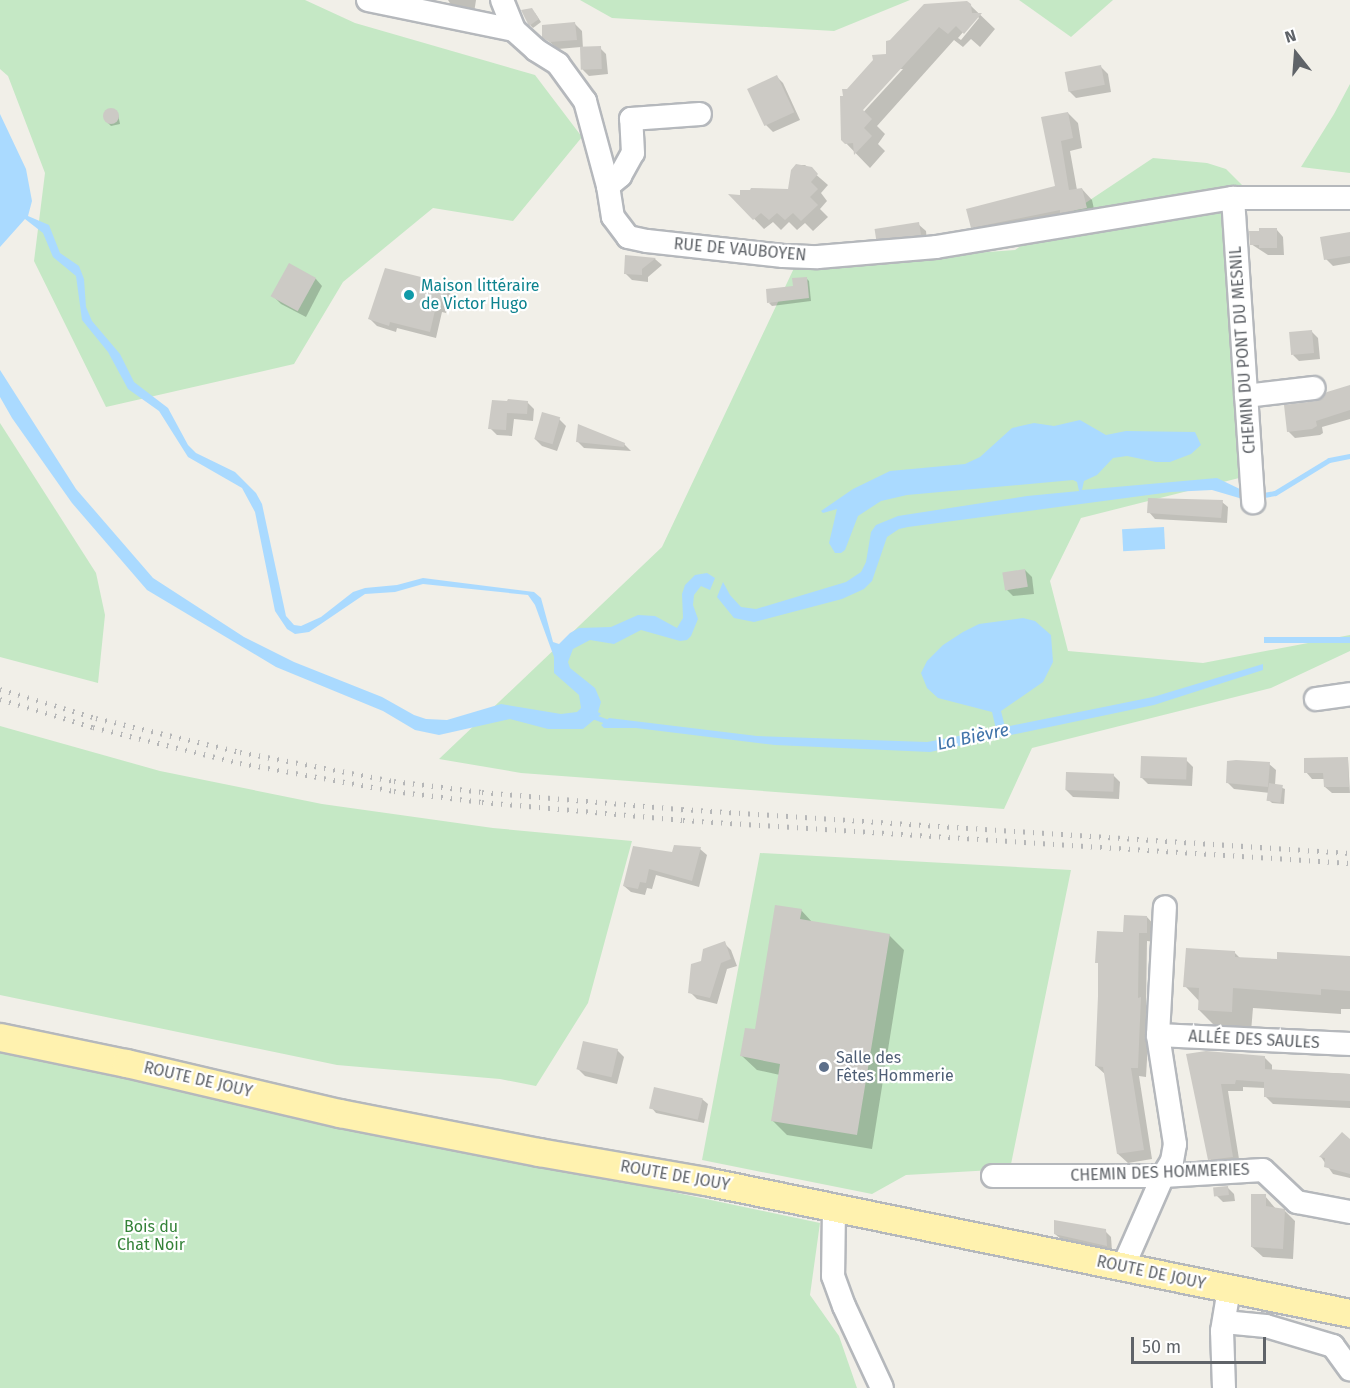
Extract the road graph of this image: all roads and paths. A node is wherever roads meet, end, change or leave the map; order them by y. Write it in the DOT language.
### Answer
graph roads {
  1 [pos="368,0"];
  2 [pos="502,0"];
  3 [pos="513,30"];
  4 [pos="700,114"];
  5 [pos="608,186"];
  6 [pos="1233,198"];
  7 [pos="1350,198"];
  8 [pos="1314,388"];
  9 [pos="1246,396"];
  10 [pos="1253,497"];
  11 [pos="1350,694"];
  12 [pos="1317,699"];
  13 [pos="1165,907"];
  14 [pos="1158,1035"];
  15 [pos="0,1037"];
  16 [pos="1350,1044"];
  17 [pos="993,1176"];
  18 [pos="1163,1176"];
  19 [pos="834,1208"];
  20 [pos="1350,1212"];
  21 [pos="1123,1268"];
  22 [pos="1229,1289"];
  23 [pos="1350,1313"];
  24 [pos="1224,1322"];
  25 [pos="1350,1369"];
  26 [pos="882,1388"];
  27 [pos="1224,1388"];
  1 -- 3 [label="street, RUE DE VAUBOYEN"];
  2 -- 3 [label="street"];
  3 -- 5 [label="street, RUE DE VAUBOYEN"];
  4 -- 5 [label="street"];
  5 -- 6 [label="street, RUE DE VAUBOYEN"];
  6 -- 7 [label="street, RUE DE VAUBOYEN"];
  6 -- 9 [label="street, CHEMIN DU PONT DU MESNIL"];
  8 -- 9 [label="street"];
  9 -- 10 [label="street, CHEMIN DU PONT DU MESNIL"];
  11 -- 12 [label="street"];
  13 -- 14 [label="street"];
  14 -- 16 [label="street, ALLÉE DES SAULES"];
  14 -- 18 [label="street"];
  15 -- 19 [label="main road, ROUTE DE JOUY"];
  17 -- 18 [label="street, CHEMIN DES HOMMERIES"];
  18 -- 20 [label="street, CHEMIN DES HOMMERIES"];
  18 -- 21 [label="street"];
  19 -- 21 [label="main road, ROUTE DE JOUY"];
  19 -- 26 [label="street"];
  21 -- 22 [label="main road, ROUTE DE JOUY"];
  22 -- 23 [label="main road, ROUTE DE JOUY"];
  22 -- 24 [label="street"];
  24 -- 25 [label="street"];
  24 -- 27 [label="street"];
}
